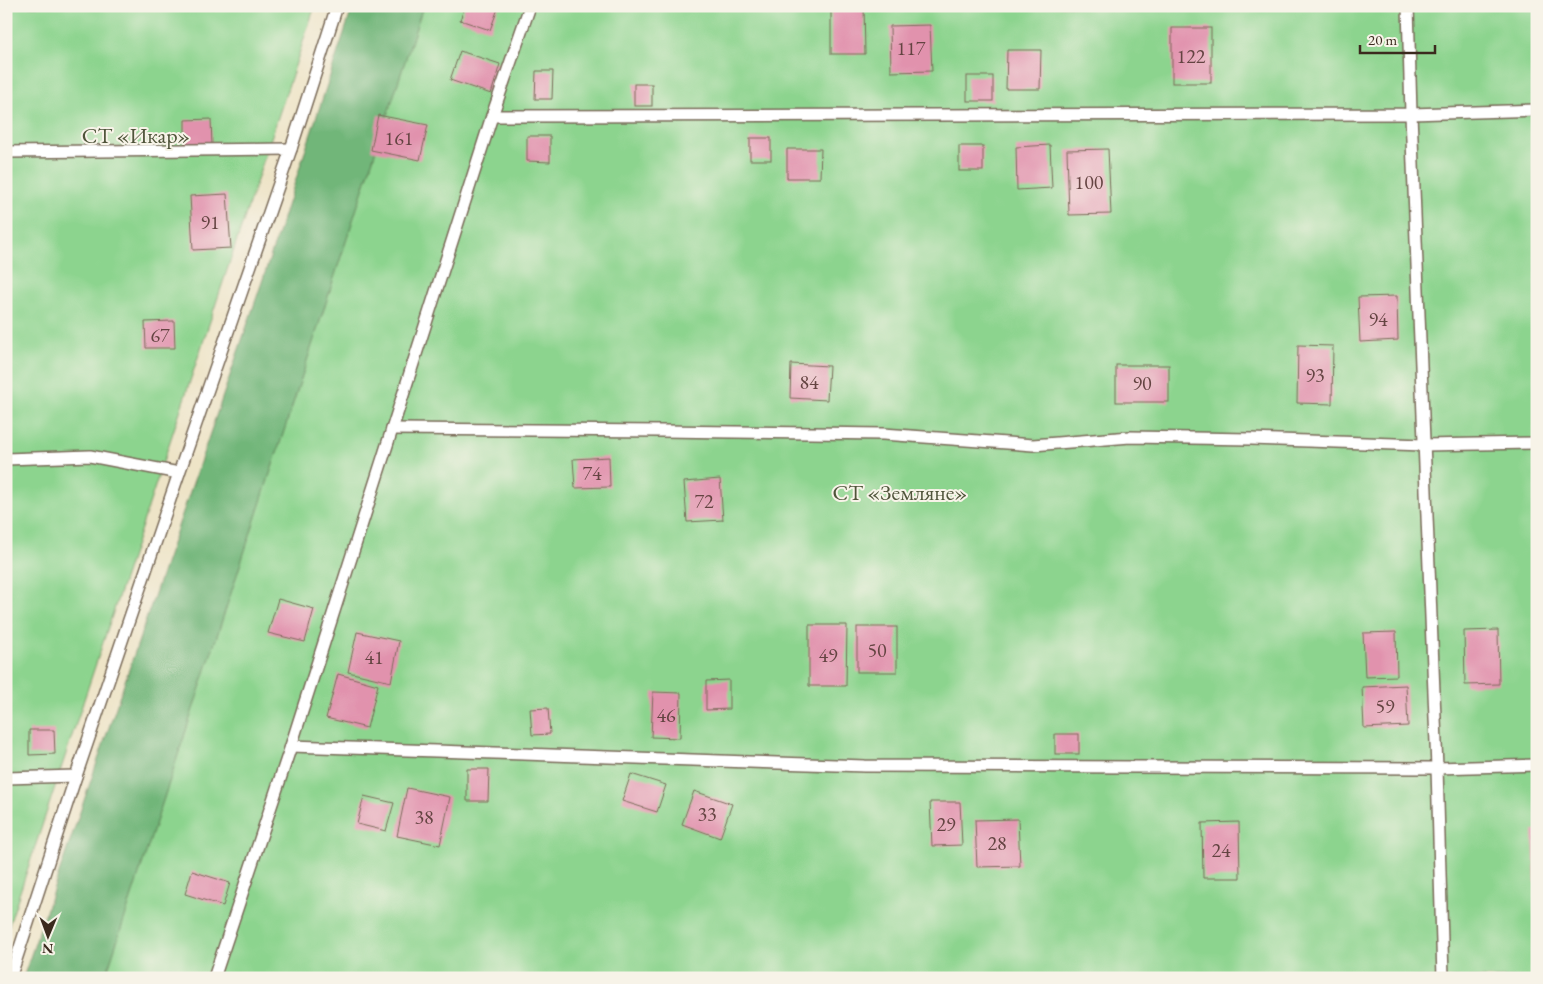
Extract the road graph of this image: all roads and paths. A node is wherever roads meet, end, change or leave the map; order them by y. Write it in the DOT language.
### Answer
graph roads {
  1 [pos="337,6"];
  2 [pos="530,6"];
  3 [pos="1408,6"];
  4 [pos="1537,110"];
  5 [pos="1411,114"];
  6 [pos="492,116"];
  7 [pos="291,148"];
  8 [pos="6,152"];
  9 [pos="392,429"];
  10 [pos="1537,443"];
  11 [pos="1424,445"];
  12 [pos="6,459"];
  13 [pos="179,473"];
  14 [pos="291,746"];
  15 [pos="1537,765"];
  16 [pos="1437,768"];
  17 [pos="76,776"];
  18 [pos="6,778"];
  19 [pos="10,978"];
  20 [pos="214,978"];
  21 [pos="1443,978"];
  1 -- 7 [label="lane"];
  2 -- 6 [label="lane"];
  3 -- 5 [label="lane"];
  4 -- 5 [label="lane"];
  5 -- 6 [label="lane"];
  5 -- 11 [label="lane"];
  6 -- 9 [label="lane"];
  7 -- 8 [label="lane"];
  7 -- 13 [label="lane"];
  9 -- 11 [label="lane"];
  9 -- 14 [label="lane"];
  10 -- 11 [label="lane"];
  11 -- 16 [label="lane"];
  12 -- 13 [label="lane"];
  13 -- 17 [label="lane"];
  14 -- 16 [label="lane"];
  14 -- 20 [label="lane"];
  15 -- 16 [label="lane"];
  16 -- 21 [label="lane"];
  17 -- 18 [label="lane"];
  17 -- 19 [label="lane"];
}
